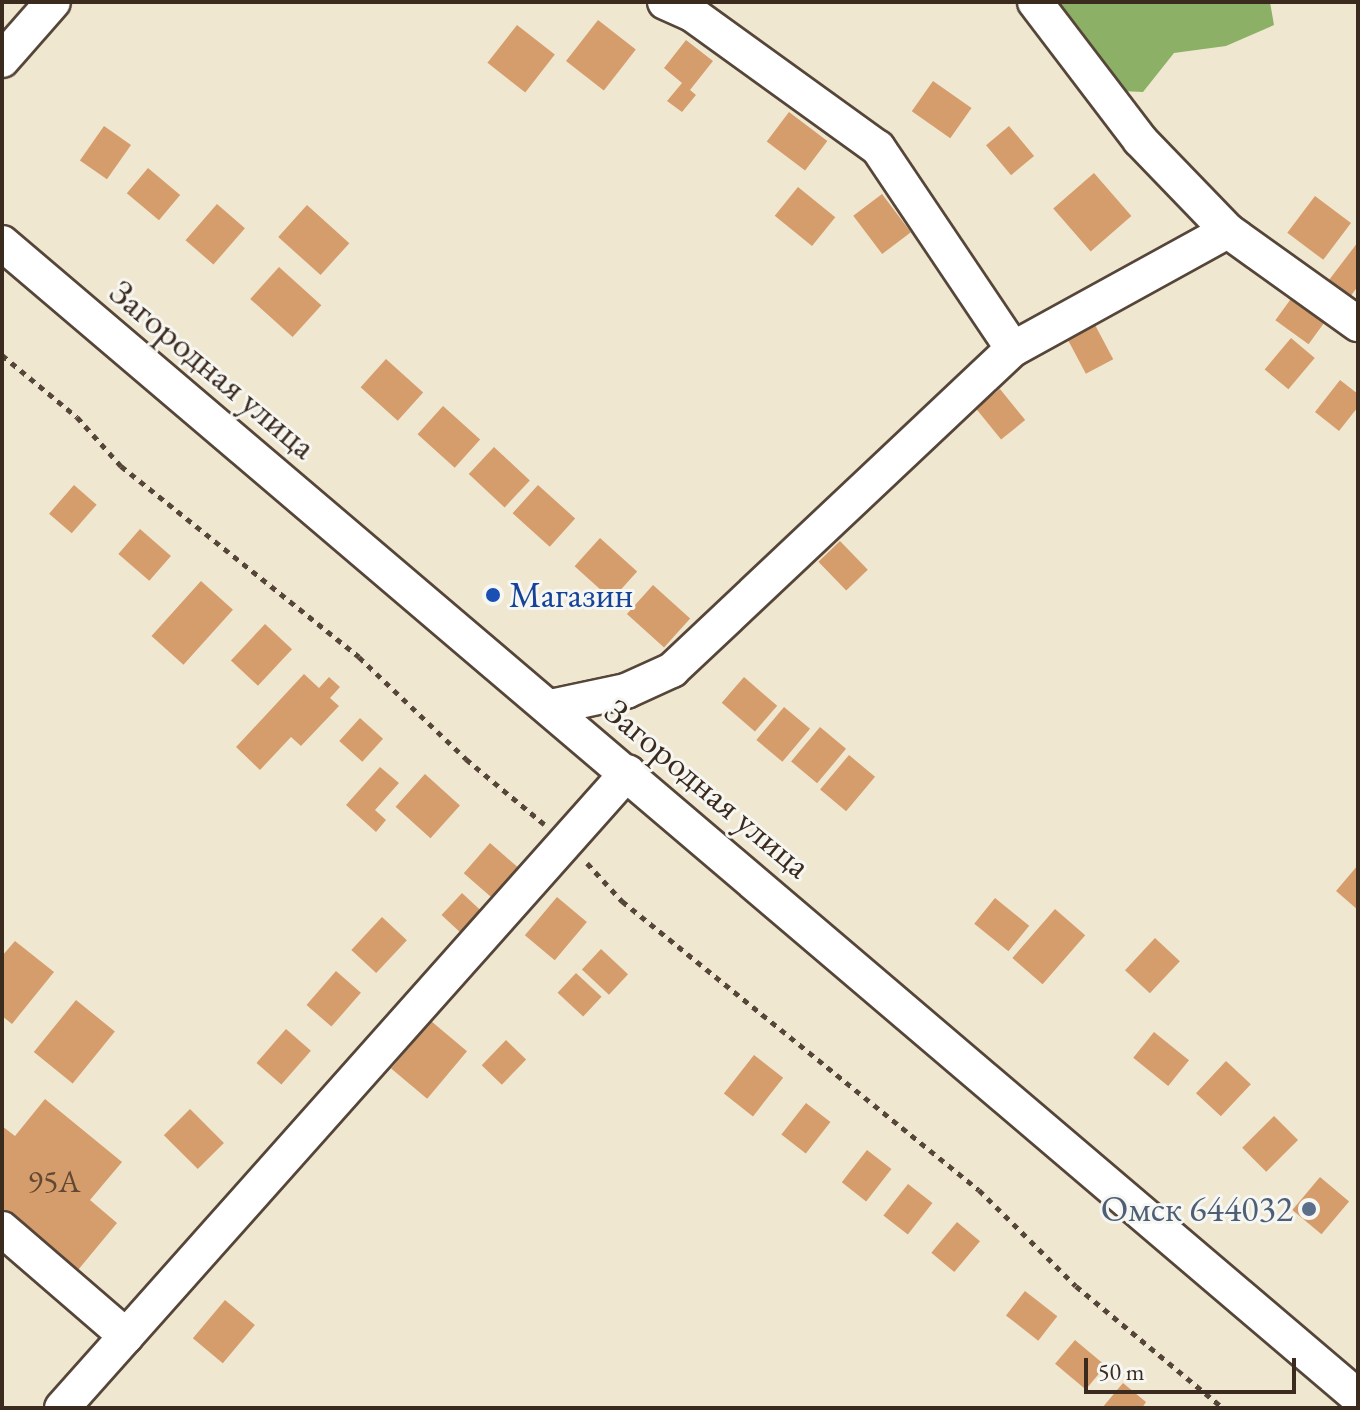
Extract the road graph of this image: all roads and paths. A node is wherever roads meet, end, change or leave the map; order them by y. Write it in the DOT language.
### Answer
graph roads {
  1 [pos="53,2"];
  2 [pos="665,2"];
  3 [pos="1035,2"];
  4 [pos="2,60"];
  5 [pos="1228,231"];
  6 [pos="2,243"];
  7 [pos="1358,324"];
  8 [pos="1013,349"];
  9 [pos="2,355"];
  10 [pos="551,707"];
  11 [pos="628,772"];
  12 [pos="565,842"];
  13 [pos="2,1229"];
  14 [pos="126,1336"];
  15 [pos="1351,1379"];
  16 [pos="62,1408"];
  17 [pos="1223,1408"];
  1 -- 4 [label="street"];
  2 -- 8 [label="street"];
  3 -- 5 [label="street"];
  5 -- 7 [label="street"];
  5 -- 8 [label="street"];
  6 -- 10 [label="street, Загородная улица"];
  8 -- 10 [label="street"];
  9 -- 12 [label="path"];
  10 -- 11 [label="street, Загородная улица"];
  11 -- 12 [label="street"];
  11 -- 15 [label="street, Загородная улица"];
  12 -- 14 [label="street"];
  12 -- 17 [label="path"];
  13 -- 14 [label="street"];
  14 -- 16 [label="street"];
}
